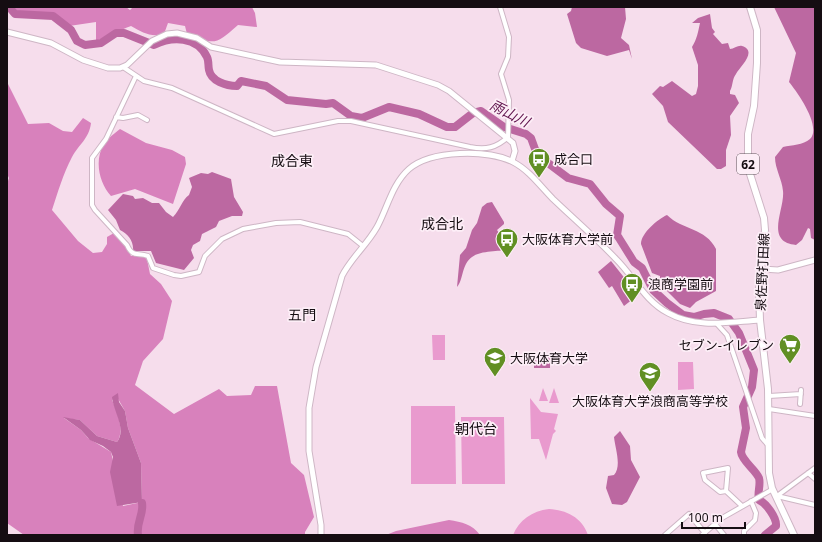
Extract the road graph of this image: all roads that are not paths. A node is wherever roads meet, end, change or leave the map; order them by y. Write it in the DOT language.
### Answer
graph roads {
  1 [pos="500,7"];
  2 [pos="750,7"];
  3 [pos="7,32"];
  4 [pos="123,67"];
  5 [pos="136,76"];
  6 [pos="116,117"];
  7 [pos="147,120"];
  8 [pos="508,137"];
  9 [pos="512,161"];
  10 [pos="363,246"];
  11 [pos="815,260"];
  12 [pos="760,269"];
  13 [pos="760,320"];
  14 [pos="717,324"];
  15 [pos="769,396"];
  16 [pos="800,404"];
  17 [pos="769,409"];
  18 [pos="815,416"];
  19 [pos="769,445"];
  20 [pos="815,468"];
  21 [pos="808,473"];
  22 [pos="815,479"];
  23 [pos="773,489"];
  24 [pos="726,491"];
  25 [pos="776,496"];
  26 [pos="752,500"];
  27 [pos="815,505"];
  28 [pos="742,506"];
  29 [pos="715,524"];
  30 [pos="704,534"];
  31 [pos="321,535"];
  32 [pos="665,535"];
  33 [pos="724,535"];
  34 [pos="744,535"];
  35 [pos="794,535"];
  1 -- 8 [label="street"];
  2 -- 12 [label="main road, 泉佐野打田線 / 62"];
  3 -- 4 [label="street"];
  4 -- 5 [label="street"];
  4 -- 8 [label="street"];
  5 -- 6 [label="street"];
  5 -- 8 [label="street"];
  6 -- 7 [label="street"];
  6 -- 10 [label="street"];
  8 -- 9 [label="street"];
  9 -- 10 [label="street"];
  9 -- 14 [label="street"];
  10 -- 31 [label="street"];
  11 -- 12 [label="street"];
  12 -- 13 [label="main road, 泉佐野打田線 / 62"];
  13 -- 14 [label="street"];
  13 -- 15 [label="main road, 泉佐野打田線 / 62"];
  14 -- 19 [label="street"];
  15 -- 16 [label="street"];
  15 -- 17 [label="main road, 泉佐野打田線 / 62"];
  17 -- 18 [label="street"];
  17 -- 19 [label="main road, 泉佐野打田線 / 62"];
  19 -- 23 [label="main road, 泉佐野打田線 / 62"];
  20 -- 21 [label="street"];
  21 -- 22 [label="street"];
  21 -- 25 [label="street"];
  23 -- 25 [label="main road, 泉佐野打田線 / 62"];
  23 -- 26 [label="street"];
  24 -- 24 [label="street"];
  24 -- 28 [label="street"];
  25 -- 27 [label="street"];
  25 -- 35 [label="main road, 泉佐野打田線 / 62"];
  26 -- 28 [label="street"];
  26 -- 34 [label="street"];
  28 -- 29 [label="street"];
  29 -- 30 [label="street"];
  29 -- 33 [label="street"];
  30 -- 32 [label="street"];
}
